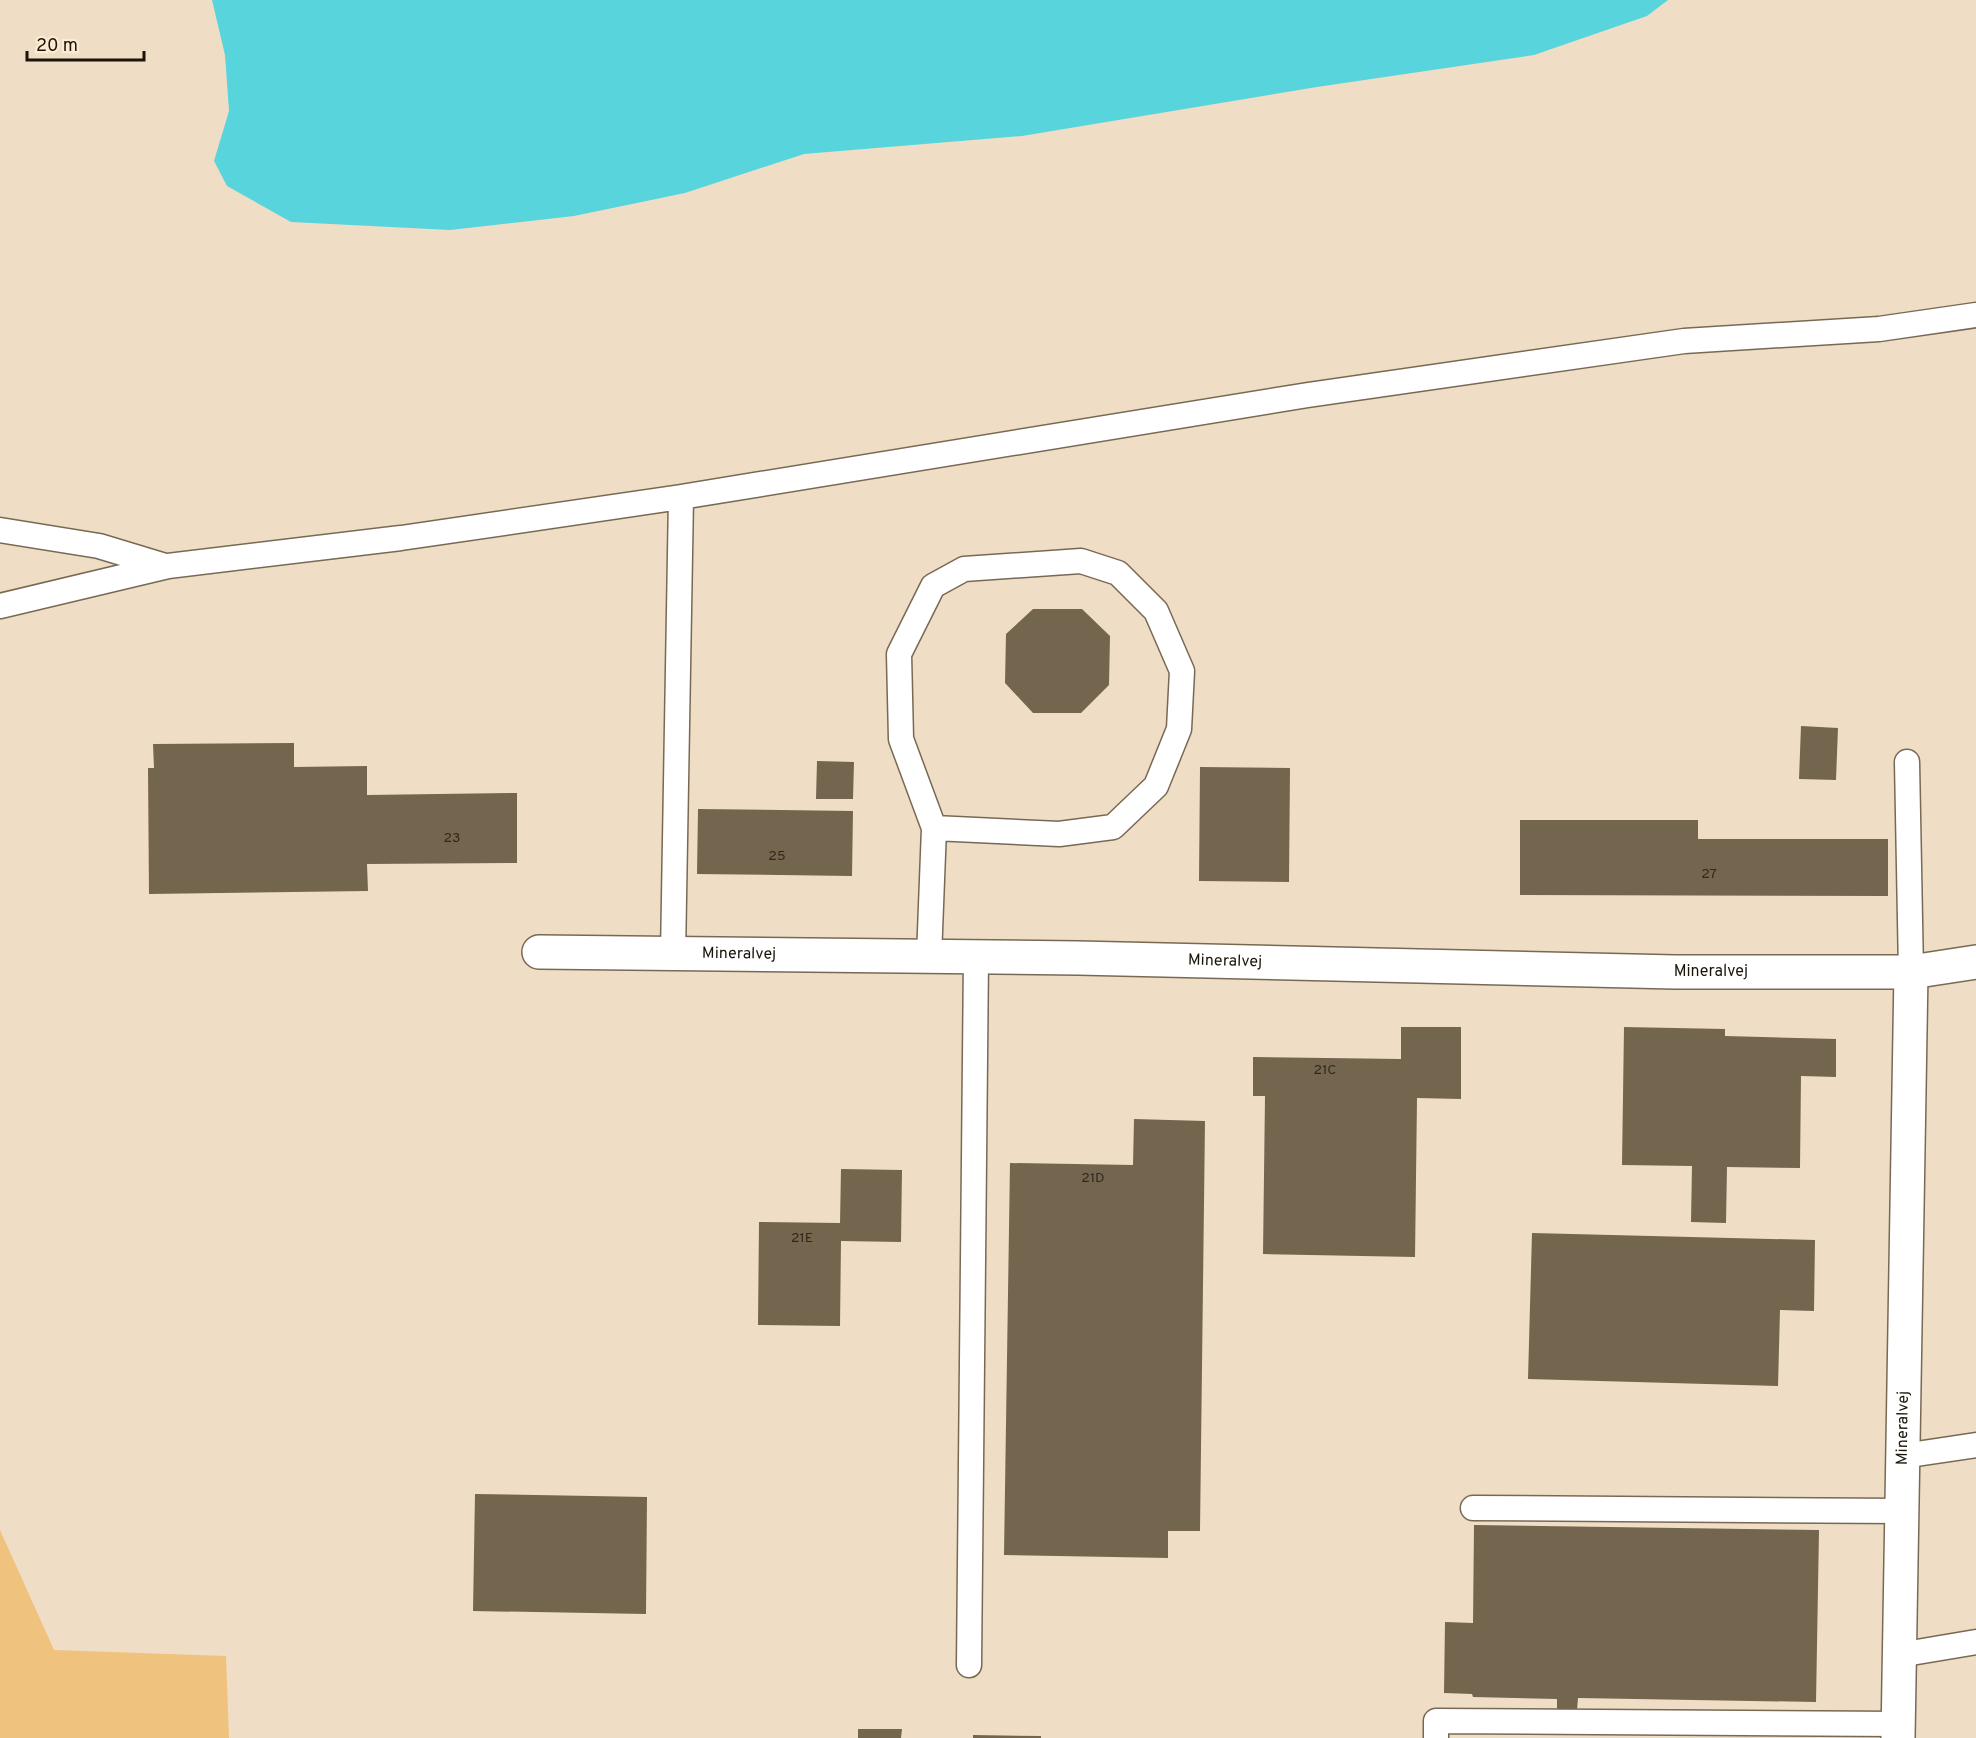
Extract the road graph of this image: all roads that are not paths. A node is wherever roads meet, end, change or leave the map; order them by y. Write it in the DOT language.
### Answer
graph roads {
  1 [pos="1976,315"];
  2 [pos="681,497"];
  3 [pos="0,530"];
  4 [pos="168,566"];
  5 [pos="0,606"];
  6 [pos="1907,762"];
  7 [pos="934,828"];
  8 [pos="539,952"];
  9 [pos="673,955"];
  10 [pos="929,957"];
  11 [pos="976,957"];
  12 [pos="1976,962"];
  13 [pos="1911,972"];
  14 [pos="1976,1445"];
  15 [pos="1903,1456"];
  16 [pos="1473,1508"];
  17 [pos="1902,1511"];
  18 [pos="1976,1641"];
  19 [pos="1899,1656"];
  20 [pos="969,1665"];
  21 [pos="1643,1730"];
  22 [pos="1898,1731"];
  23 [pos="1436,1738"];
  1 -- 2 [label="lane"];
  2 -- 4 [label="lane"];
  2 -- 9 [label="lane"];
  3 -- 4 [label="lane"];
  4 -- 5 [label="lane"];
  6 -- 13 [label="lane"];
  7 -- 7 [label="lane"];
  7 -- 10 [label="lane"];
  8 -- 9 [label="street, Mineralvej"];
  9 -- 10 [label="street, Mineralvej"];
  10 -- 11 [label="street, Mineralvej"];
  11 -- 13 [label="street, Mineralvej"];
  11 -- 20 [label="lane"];
  12 -- 13 [label="street, Mineralvej"];
  13 -- 15 [label="street, Mineralvej"];
  14 -- 15 [label="lane"];
  15 -- 17 [label="street, Mineralvej"];
  16 -- 17 [label="lane"];
  17 -- 19 [label="street, Mineralvej"];
  18 -- 19 [label="lane"];
  19 -- 22 [label="street, Mineralvej"];
  21 -- 22 [label="lane"];
  21 -- 23 [label="lane"];
}
